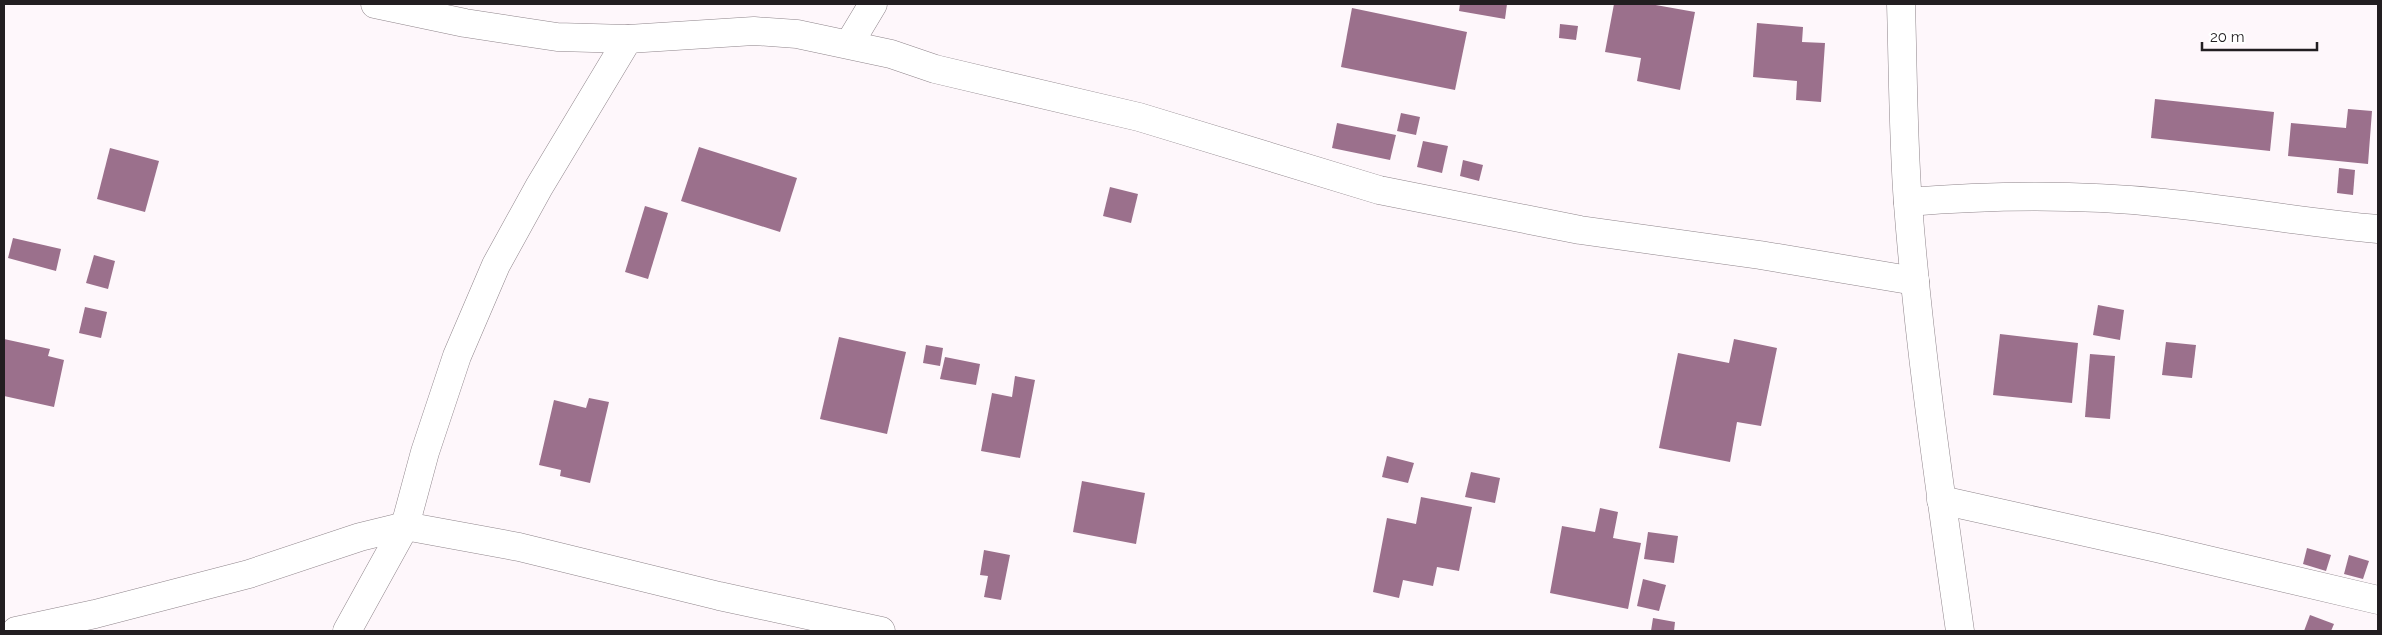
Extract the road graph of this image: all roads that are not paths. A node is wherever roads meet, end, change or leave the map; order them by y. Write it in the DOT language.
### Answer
graph roads {
  1 [pos="375,4"];
  2 [pos="873,4"];
  3 [pos="1901,4"];
  4 [pos="628,39"];
  5 [pos="849,44"];
  6 [pos="1908,202"];
  7 [pos="2378,229"];
  8 [pos="1915,282"];
  9 [pos="1941,500"];
  10 [pos="405,526"];
  11 [pos="2378,600"];
  12 [pos="26,630"];
  13 [pos="347,631"];
  14 [pos="881,631"];
  15 [pos="1960,631"];
  1 -- 4 [label="street"];
  2 -- 5 [label="street"];
  3 -- 6 [label="street"];
  4 -- 5 [label="street"];
  4 -- 10 [label="street"];
  5 -- 8 [label="street"];
  6 -- 7 [label="street"];
  6 -- 8 [label="street"];
  8 -- 9 [label="street"];
  9 -- 11 [label="street"];
  9 -- 15 [label="street"];
  10 -- 12 [label="street"];
  10 -- 13 [label="street"];
  10 -- 14 [label="street"];
}
